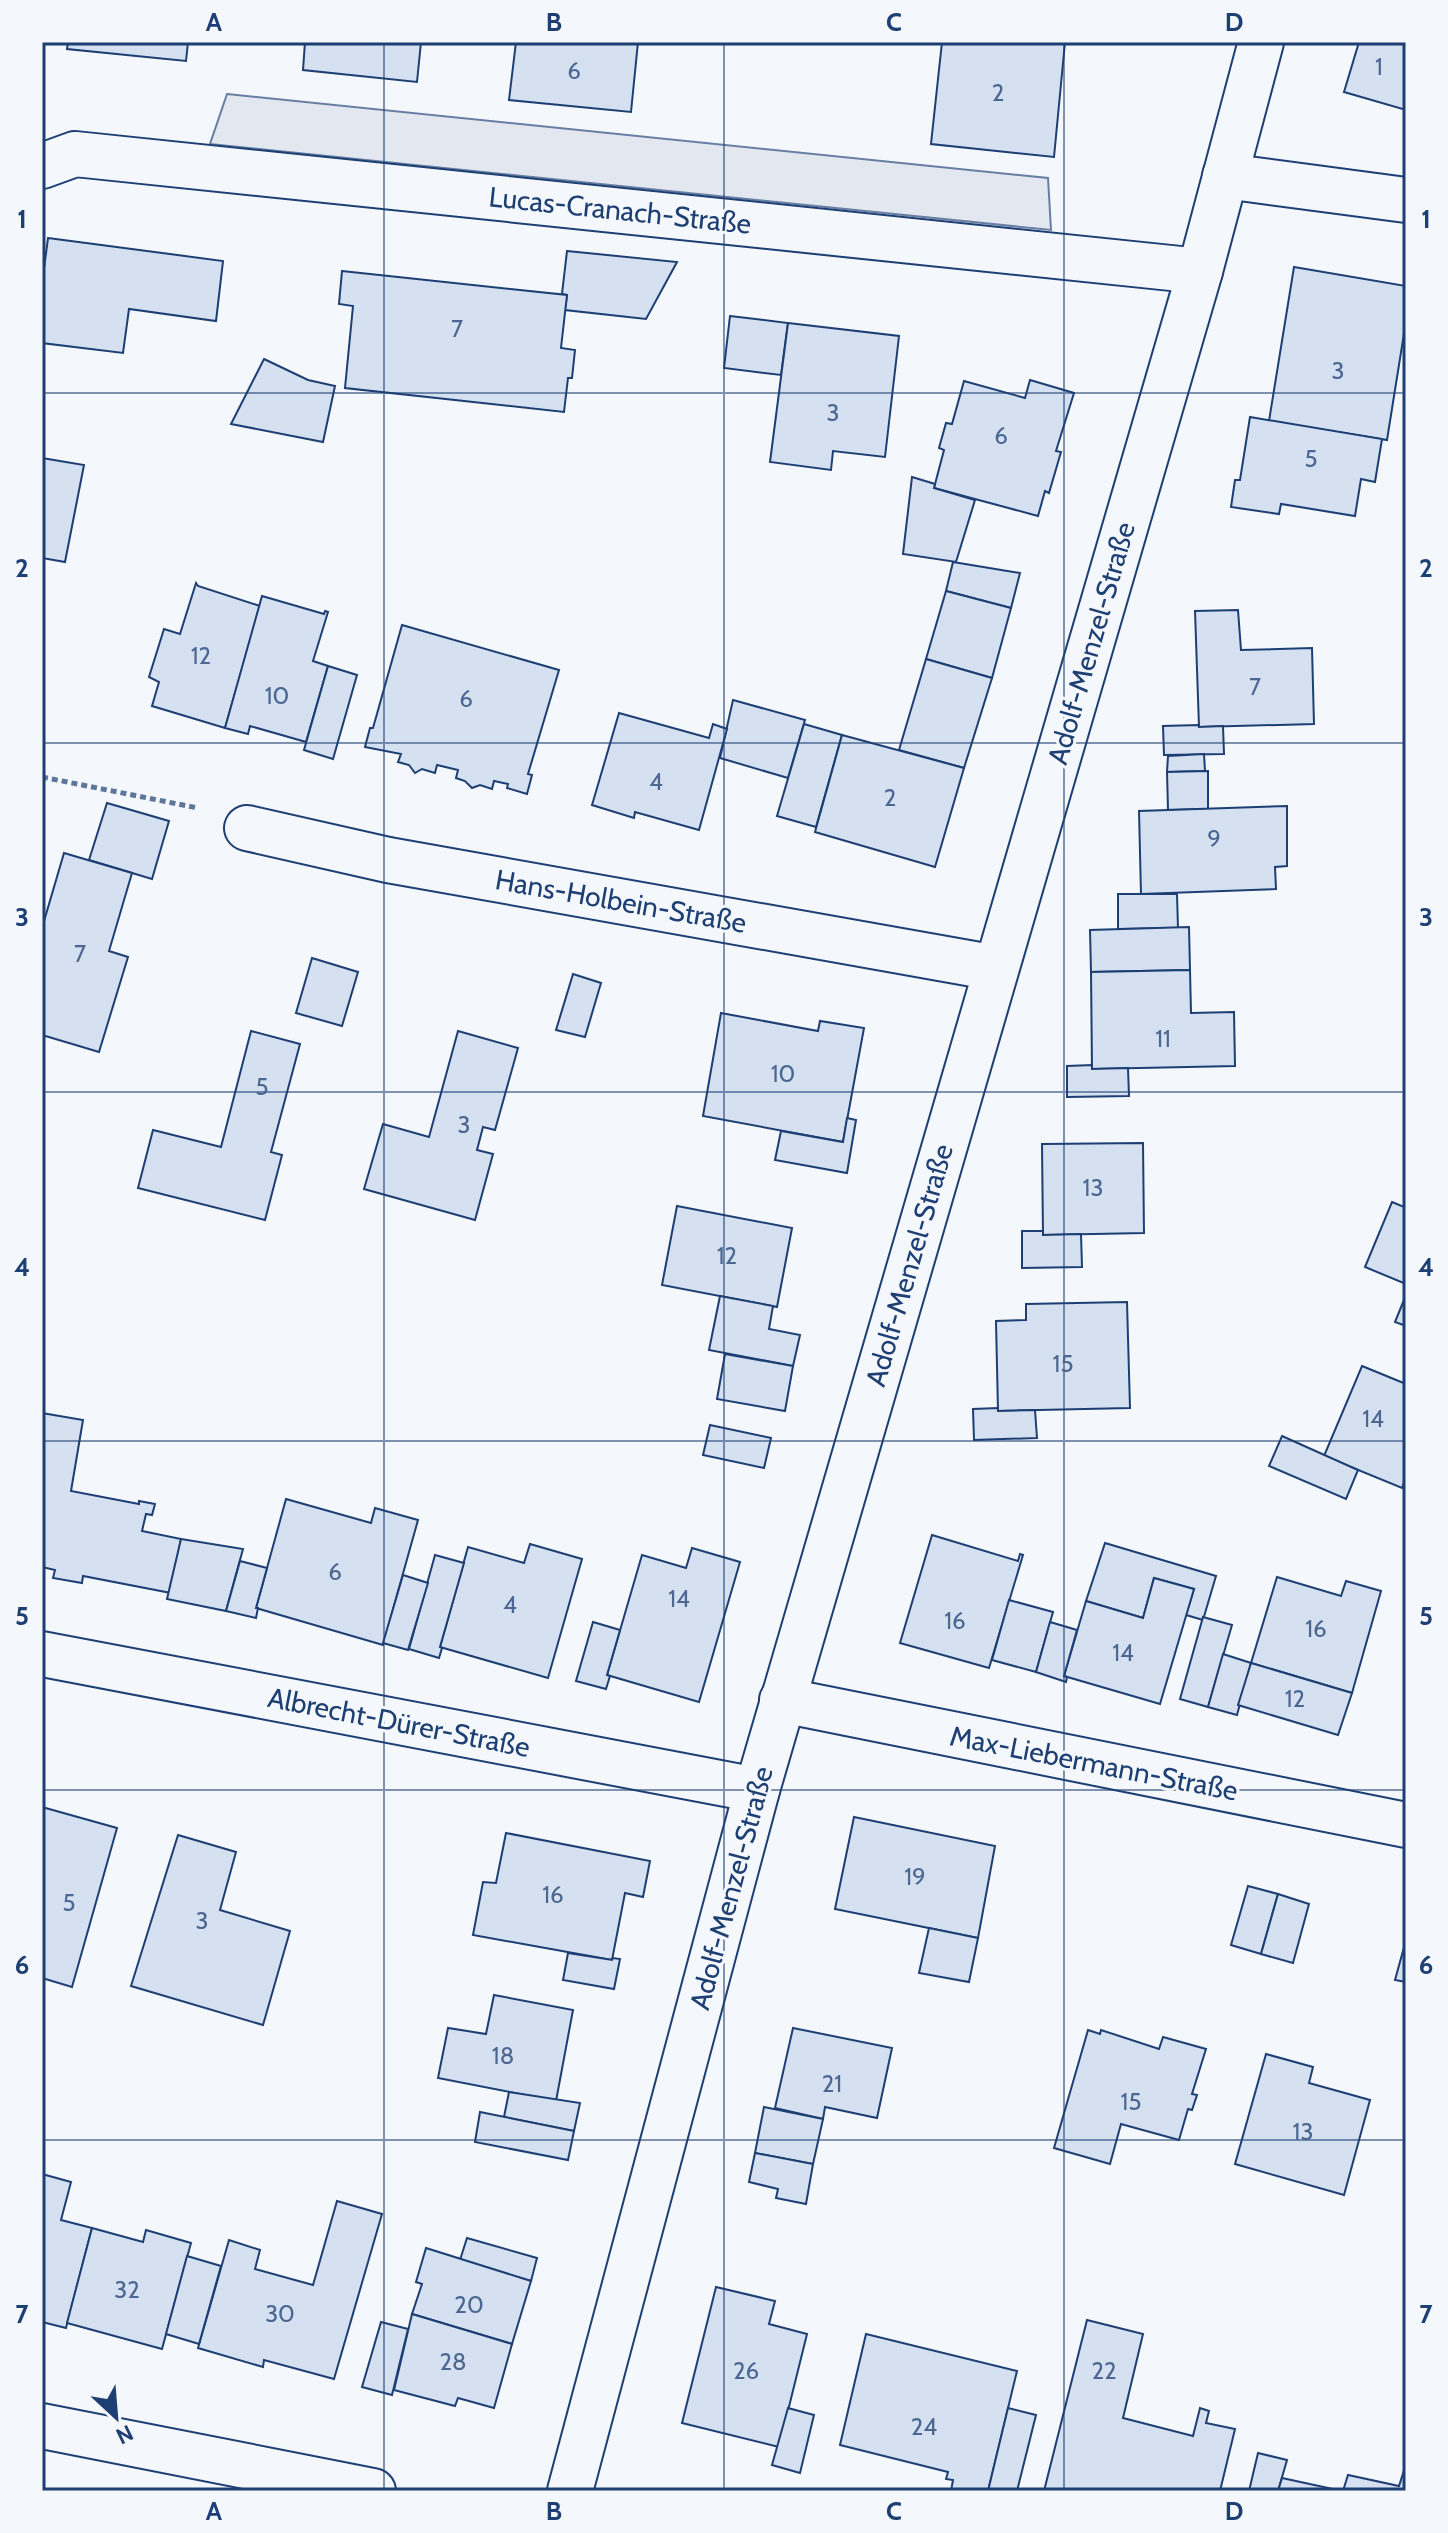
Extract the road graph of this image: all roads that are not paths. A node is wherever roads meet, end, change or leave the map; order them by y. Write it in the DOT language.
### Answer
graph roads {
  1 [pos="1261,42"];
  2 [pos="42,166"];
  3 [pos="1225,176"];
  4 [pos="1406,200"];
  5 [pos="1200,271"];
  6 [pos="247,828"];
  7 [pos="996,968"];
  8 [pos="42,1654"];
  9 [pos="782,1700"];
  10 [pos="757,1790"];
  11 [pos="1404,1816"];
  12 [pos="42,2426"];
  13 [pos="373,2491"];
  14 [pos="570,2491"];
  1 -- 3 [label="street, Adolf-Menzel-Straße"];
  2 -- 5 [label="street, Lucas-Cranach-Straße"];
  3 -- 4 [label="street"];
  3 -- 5 [label="street, Adolf-Menzel-Straße"];
  5 -- 7 [label="street, Adolf-Menzel-Straße"];
  6 -- 7 [label="street, Hans-Holbein-Straße"];
  7 -- 9 [label="street, Adolf-Menzel-Straße"];
  8 -- 10 [label="street, Albrecht-Dürer-Straße"];
  9 -- 10 [label="street, Adolf-Menzel-Straße"];
  9 -- 11 [label="street, Max-Liebermann-Straße"];
  10 -- 14 [label="street, Adolf-Menzel-Straße"];
  12 -- 13 [label="street"];
}
